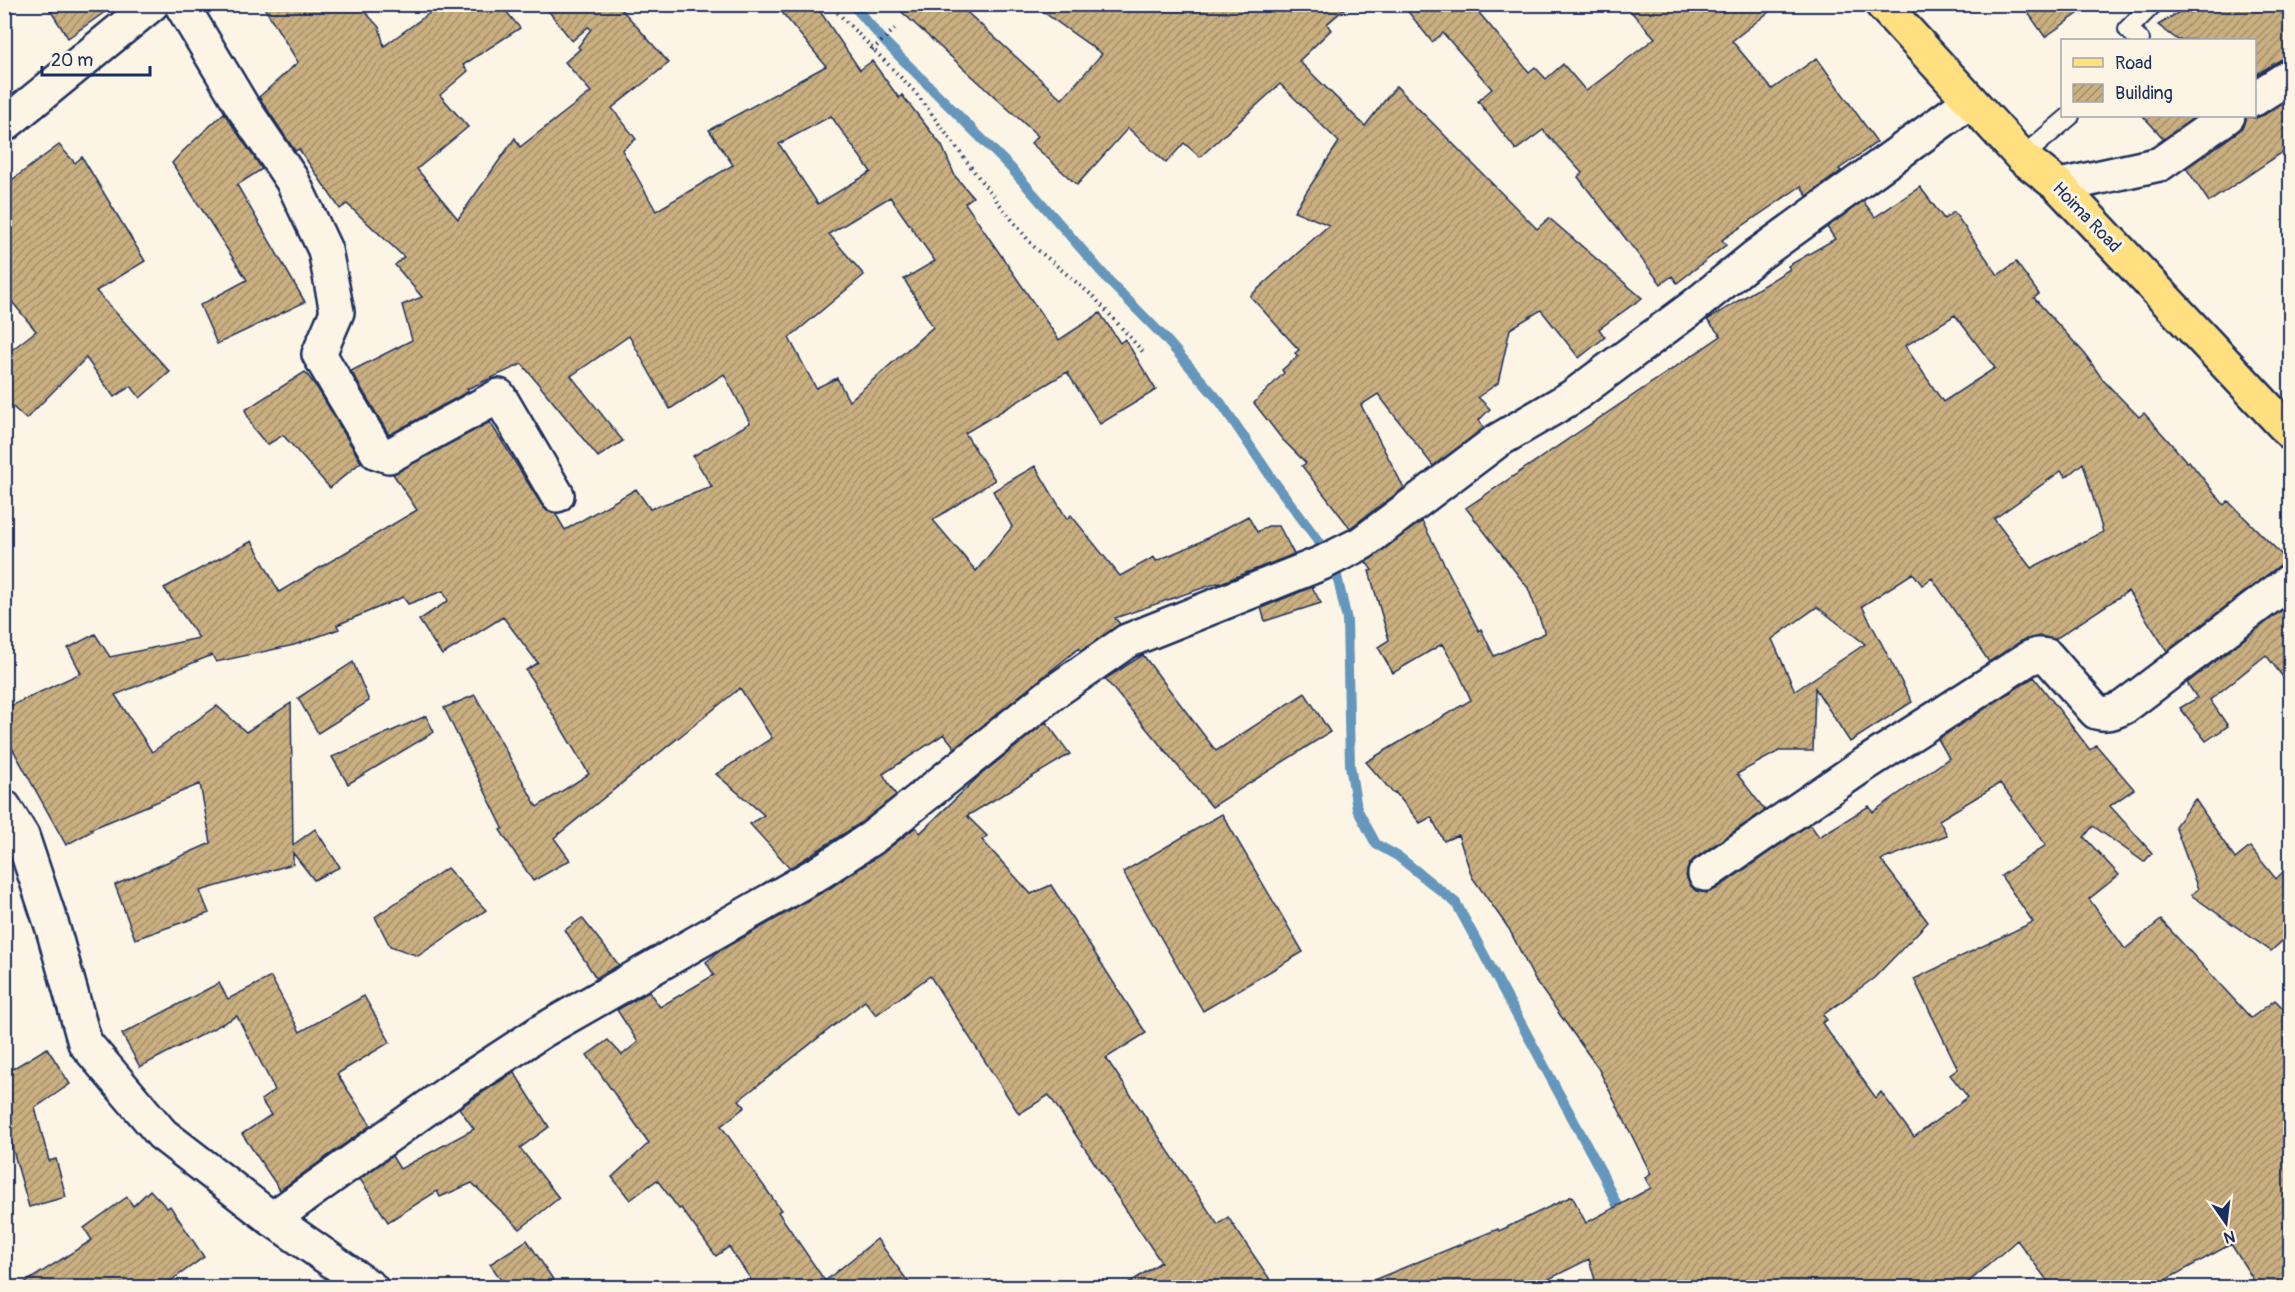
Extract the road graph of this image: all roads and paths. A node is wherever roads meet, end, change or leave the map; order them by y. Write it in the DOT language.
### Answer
graph roads {
  1 [pos="152,4"];
  2 [pos="181,4"];
  3 [pos="829,4"];
  4 [pos="1881,4"];
  5 [pos="2153,4"];
  6 [pos="895,30"];
  7 [pos="2139,39"];
  8 [pos="872,50"];
  9 [pos="2290,76"];
  10 [pos="2256,98"];
  11 [pos="1970,101"];
  12 [pos="2069,117"];
  13 [pos="2227,117"];
  14 [pos="4,125"];
  15 [pos="2022,157"];
  16 [pos="2059,186"];
  17 [pos="1143,352"];
  18 [pos="2290,432"];
  19 [pos="557,495"];
  20 [pos="2290,581"];
  21 [pos="4,807"];
  22 [pos="1705,874"];
  23 [pos="272,1219"];
  24 [pos="371,1287"];
  1 -- 14 [label="street"];
  2 -- 19 [label="street"];
  3 -- 8 [label="path"];
  4 -- 11 [label="main road, Hoima Road"];
  5 -- 7 [label="lane"];
  6 -- 8 [label="path"];
  8 -- 17 [label="path"];
  9 -- 10 [label="street"];
  11 -- 15 [label="main road, Hoima Road"];
  11 -- 23 [label="street"];
  12 -- 15 [label="lane"];
  13 -- 16 [label="street"];
  15 -- 16 [label="main road, Hoima Road"];
  16 -- 18 [label="main road, Hoima Road"];
  20 -- 22 [label="street"];
  21 -- 23 [label="street"];
  23 -- 24 [label="street"];
}
